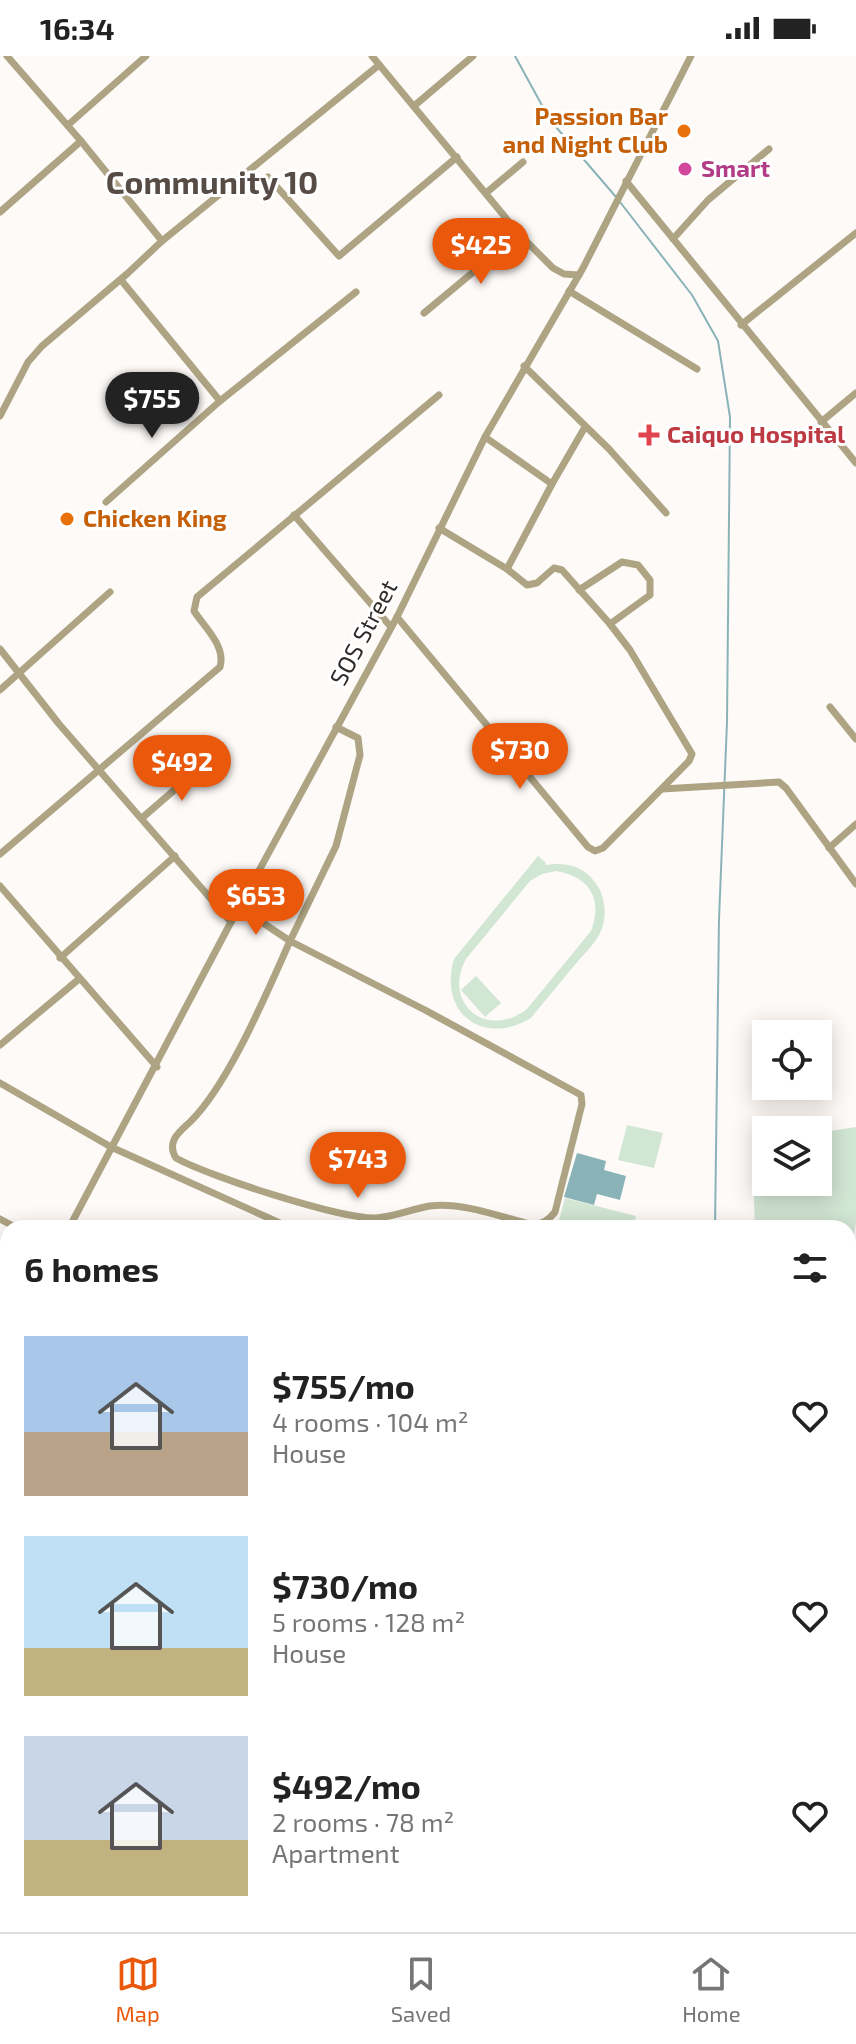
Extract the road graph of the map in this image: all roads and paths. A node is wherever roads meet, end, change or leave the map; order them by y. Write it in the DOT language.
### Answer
graph roads {
  1 [pos="6,56"];
  2 [pos="146,56"];
  3 [pos="372,56"];
  4 [pos="473,56"];
  5 [pos="691,56"];
  6 [pos="0,61"];
  7 [pos="379,65"];
  8 [pos="414,106"];
  9 [pos="68,125"];
  10 [pos="81,141"];
  11 [pos="769,149"];
  12 [pos="457,157"];
  13 [pos="523,162"];
  14 [pos="268,177"];
  15 [pos="626,181"];
  16 [pos="486,193"];
  17 [pos="0,212"];
  18 [pos="856,233"];
  19 [pos="519,234"];
  20 [pos="673,239"];
  21 [pos="162,241"];
  22 [pos="579,275"];
  23 [pos="121,280"];
  24 [pos="569,291"];
  25 [pos="356,292"];
  26 [pos="424,313"];
  27 [pos="741,325"];
  28 [pos="524,366"];
  29 [pos="697,369"];
  30 [pos="856,393"];
  31 [pos="439,395"];
  32 [pos="220,401"];
  33 [pos="0,416"];
  34 [pos="821,422"];
  35 [pos="585,427"];
  36 [pos="485,437"];
  37 [pos="856,463"];
  38 [pos="552,484"];
  39 [pos="106,502"];
  40 [pos="666,513"];
  41 [pos="294,515"];
  42 [pos="439,528"];
  43 [pos="507,569"];
  44 [pos="579,590"];
  45 [pos="110,592"];
  46 [pos="397,617"];
  47 [pos="610,624"];
  48 [pos="391,627"];
  49 [pos="0,649"];
  50 [pos="19,675"];
  51 [pos="0,690"];
  52 [pos="830,707"];
  53 [pos="336,727"];
  54 [pos="856,739"];
  55 [pos="202,766"];
  56 [pos="100,771"];
  57 [pos="662,789"];
  58 [pos="142,818"];
  59 [pos="856,824"];
  60 [pos="829,848"];
  61 [pos="0,854"];
  62 [pos="175,856"];
  63 [pos="856,884"];
  64 [pos="0,886"];
  65 [pos="3,898"];
  66 [pos="239,907"];
  67 [pos="231,922"];
  68 [pos="290,941"];
  69 [pos="60,958"];
  70 [pos="79,979"];
  71 [pos="0,1045"];
  72 [pos="157,1067"];
  73 [pos="0,1083"];
  74 [pos="111,1147"];
  75 [pos="268,1219"];
  76 [pos="73,1220"];
  77 [pos="511,1220"];
  78 [pos="547,1220"];
  1 -- 6 [label="street"];
  1 -- 9 [label="street"];
  2 -- 9 [label="street"];
  3 -- 7 [label="street"];
  4 -- 8 [label="street"];
  5 -- 15 [label="street, SOS Street"];
  7 -- 8 [label="street"];
  7 -- 21 [label="street"];
  8 -- 12 [label="street"];
  9 -- 10 [label="street"];
  10 -- 17 [label="street"];
  10 -- 21 [label="street"];
  11 -- 20 [label="street"];
  12 -- 14 [label="street"];
  12 -- 16 [label="street"];
  13 -- 16 [label="street"];
  15 -- 20 [label="street"];
  15 -- 22 [label="street, SOS Street"];
  16 -- 19 [label="street"];
  18 -- 27 [label="street"];
  19 -- 22 [label="street"];
  19 -- 26 [label="street"];
  20 -- 27 [label="street"];
  21 -- 23 [label="street"];
  22 -- 24 [label="street, SOS Street"];
  23 -- 32 [label="street"];
  23 -- 33 [label="street"];
  24 -- 28 [label="street, SOS Street"];
  24 -- 29 [label="street"];
  25 -- 32 [label="street"];
  27 -- 34 [label="street"];
  28 -- 35 [label="street"];
  28 -- 36 [label="street, SOS Street"];
  30 -- 34 [label="street"];
  31 -- 41 [label="street"];
  32 -- 39 [label="street"];
  34 -- 37 [label="street"];
  35 -- 38 [label="street"];
  35 -- 40 [label="street"];
  36 -- 38 [label="street"];
  36 -- 42 [label="street, SOS Street"];
  38 -- 43 [label="street"];
  41 -- 48 [label="street"];
  41 -- 56 [label="street"];
  42 -- 43 [label="street"];
  42 -- 46 [label="street, SOS Street"];
  43 -- 44 [label="street"];
  44 -- 47 [label="street"];
  44 -- 47 [label="street"];
  45 -- 50 [label="street"];
  46 -- 48 [label="street, SOS Street"];
  46 -- 57 [label="street"];
  47 -- 57 [label="street"];
  48 -- 53 [label="street, SOS Street"];
  49 -- 50 [label="street"];
  50 -- 51 [label="street"];
  50 -- 56 [label="street"];
  52 -- 54 [label="street"];
  53 -- 66 [label="street, SOS Street"];
  53 -- 68 [label="street"];
  55 -- 58 [label="street"];
  56 -- 58 [label="street"];
  56 -- 61 [label="street"];
  57 -- 60 [label="street"];
  58 -- 62 [label="street"];
  59 -- 60 [label="street"];
  60 -- 63 [label="street"];
  62 -- 67 [label="street"];
  62 -- 69 [label="street"];
  64 -- 65 [label="street"];
  65 -- 69 [label="street"];
  66 -- 67 [label="street, SOS Street"];
  66 -- 68 [label="street"];
  67 -- 72 [label="street, SOS Street"];
  68 -- 77 [label="street"];
  68 -- 78 [label="street"];
  69 -- 70 [label="street"];
  70 -- 71 [label="street"];
  70 -- 72 [label="street"];
  72 -- 74 [label="street, SOS Street"];
  73 -- 74 [label="street"];
  74 -- 75 [label="street"];
  74 -- 76 [label="street, SOS Street"];
}
